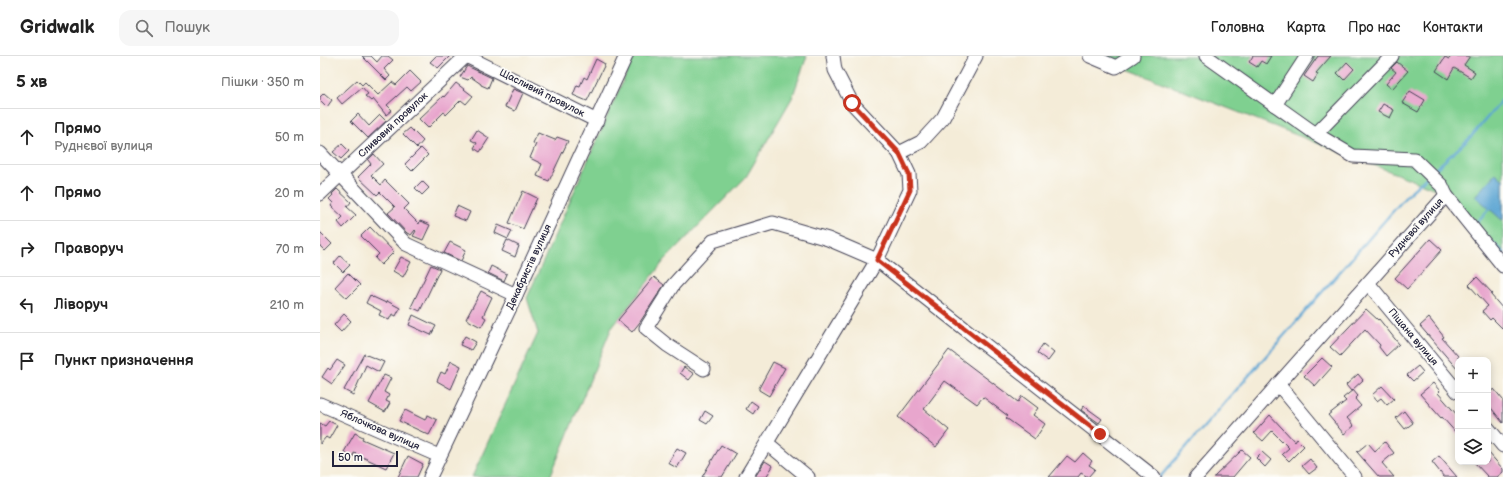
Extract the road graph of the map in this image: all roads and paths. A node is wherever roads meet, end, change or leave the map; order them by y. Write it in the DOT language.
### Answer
graph roads {
  1 [pos="466,56"];
  2 [pos="626,56"];
  3 [pos="832,56"];
  4 [pos="976,56"];
  5 [pos="1090,56"];
  6 [pos="1133,56"];
  7 [pos="1206,56"];
  8 [pos="1307,56"];
  9 [pos="1392,56"];
  10 [pos="1275,105"];
  11 [pos="597,121"];
  12 [pos="1316,134"];
  13 [pos="899,153"];
  14 [pos="320,154"];
  15 [pos="340,175"];
  16 [pos="1444,190"];
  17 [pos="320,194"];
  18 [pos="877,260"];
  19 [pos="1503,266"];
  20 [pos="1368,283"];
  21 [pos="516,295"];
  22 [pos="704,369"];
  23 [pos="1278,384"];
  24 [pos="1455,388"];
  25 [pos="320,404"];
  26 [pos="1489,429"];
  27 [pos="767,443"];
  28 [pos="1503,446"];
  29 [pos="439,456"];
  30 [pos="430,477"];
  31 [pos="746,477"];
  32 [pos="808,477"];
  33 [pos="1154,477"];
  34 [pos="1196,477"];
  35 [pos="1355,477"];
  1 -- 11 [label="street, Щасливий провулок"];
  1 -- 15 [label="street, Сливовий провулок"];
  2 -- 11 [label="street, Декабристів вулиця"];
  3 -- 13 [label="street"];
  4 -- 13 [label="street"];
  5 -- 6 [label="street"];
  7 -- 10 [label="street, Руднєвої вулиця"];
  8 -- 10 [label="street"];
  9 -- 12 [label="street"];
  10 -- 12 [label="street, Руднєвої вулиця"];
  11 -- 21 [label="street, Декабристів вулиця"];
  12 -- 16 [label="street, Руднєвої вулиця"];
  13 -- 18 [label="street"];
  14 -- 15 [label="street"];
  15 -- 17 [label="street, Сливовий провулок"];
  15 -- 21 [label="street"];
  16 -- 19 [label="street"];
  16 -- 20 [label="street, Руднєвої вулиця"];
  18 -- 22 [label="street"];
  18 -- 27 [label="street"];
  18 -- 33 [label="street"];
  20 -- 23 [label="street, Руднєвої вулиця"];
  20 -- 24 [label="street, Піщана вулиця"];
  21 -- 29 [label="street, Декабристів вулиця"];
  23 -- 34 [label="street, Руднєвої вулиця"];
  23 -- 35 [label="street"];
  25 -- 29 [label="street, Яблочкова вулиця"];
  26 -- 28 [label="street"];
  27 -- 31 [label="street"];
  27 -- 32 [label="street"];
  29 -- 30 [label="street, Декабристів вулиця"];
}
